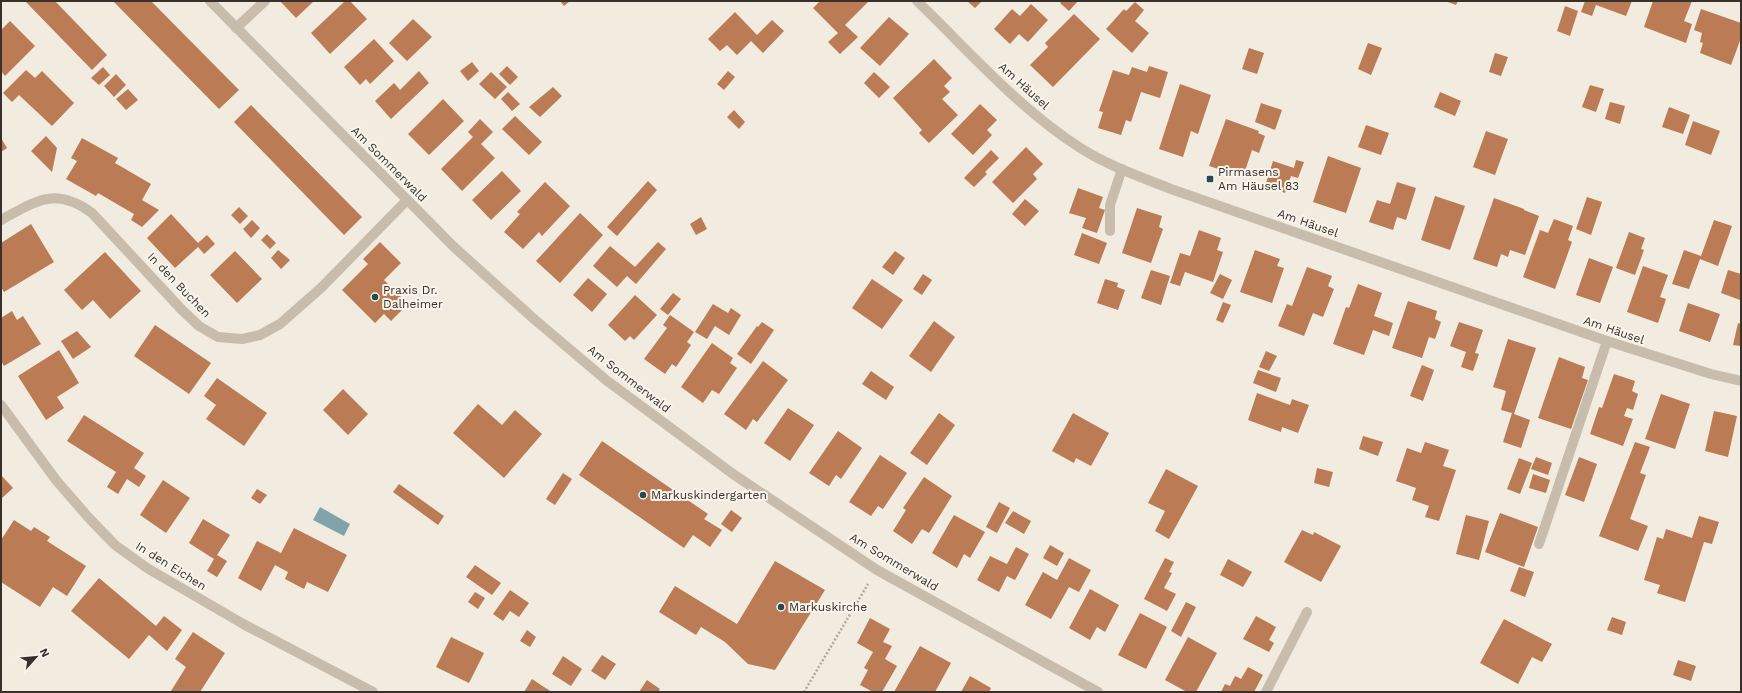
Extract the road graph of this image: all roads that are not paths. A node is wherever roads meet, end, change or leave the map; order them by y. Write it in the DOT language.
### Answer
graph roads {
  1 [pos="210,1"];
  2 [pos="265,1"];
  3 [pos="917,1"];
  4 [pos="236,28"];
  5 [pos="1122,169"];
  6 [pos="407,200"];
  7 [pos="1,220"];
  8 [pos="1110,232"];
  9 [pos="1607,341"];
  10 [pos="1741,381"];
  11 [pos="1,405"];
  12 [pos="1539,544"];
  13 [pos="1306,612"];
  14 [pos="373,692"];
  15 [pos="1098,692"];
  16 [pos="1266,692"];
  1 -- 4 [label="street, Am Sommerwald"];
  2 -- 4 [label="street"];
  3 -- 5 [label="street, Am Häusel"];
  4 -- 6 [label="street, Am Sommerwald"];
  5 -- 8 [label="street"];
  5 -- 9 [label="street, Am Häusel"];
  6 -- 7 [label="street, In den Buchen"];
  6 -- 15 [label="street, Am Sommerwald"];
  9 -- 10 [label="street, Am Häusel"];
  9 -- 12 [label="street"];
  11 -- 14 [label="street, In den Eichen"];
  13 -- 16 [label="street"];
}
